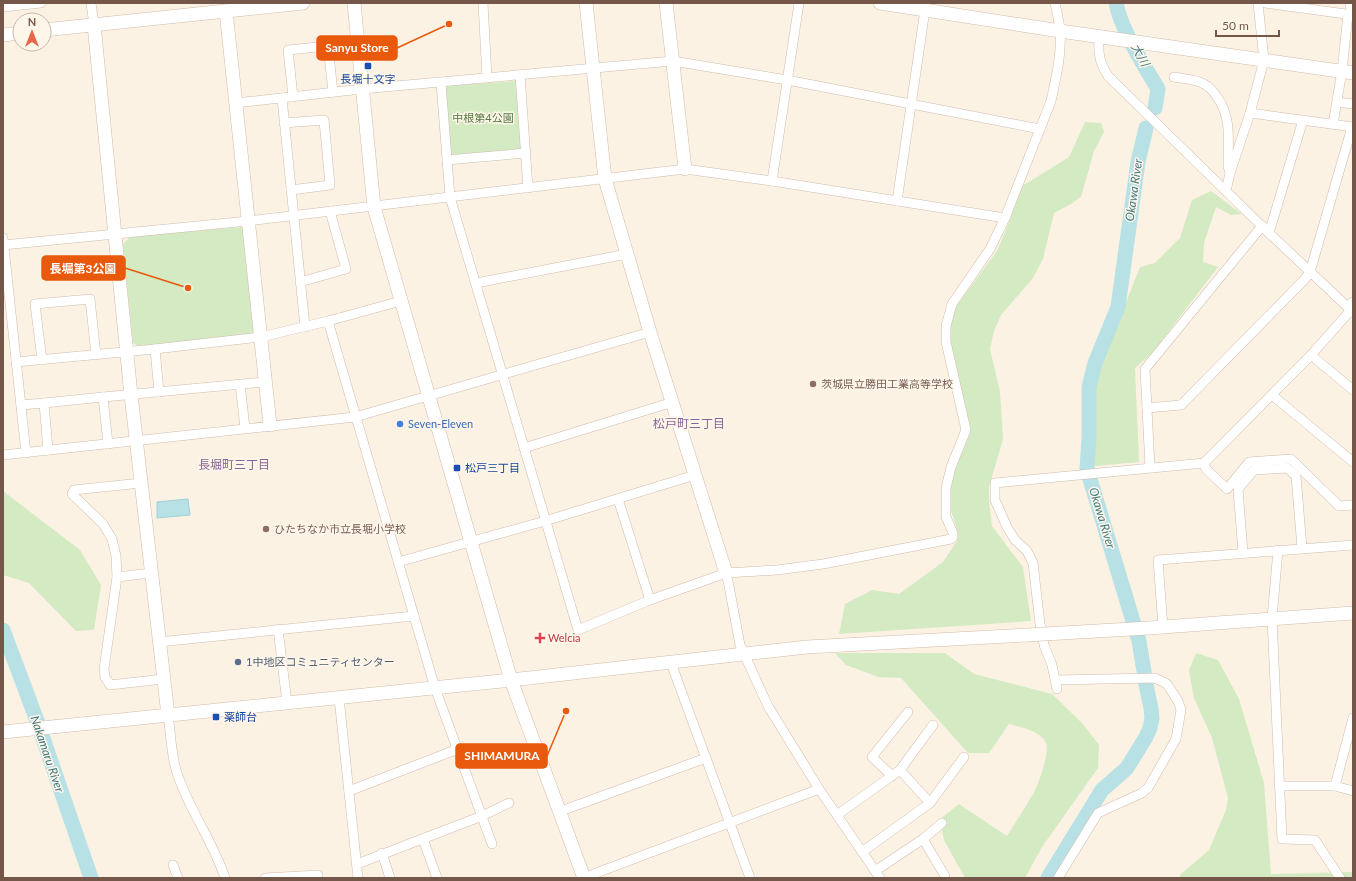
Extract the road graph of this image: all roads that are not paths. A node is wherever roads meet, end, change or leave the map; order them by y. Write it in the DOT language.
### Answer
graph roads {
  1 [pos="41,3"];
  2 [pos="91,3"];
  3 [pos="303,3"];
  4 [pos="354,3"];
  5 [pos="483,3"];
  6 [pos="586,3"];
  7 [pos="666,3"];
  8 [pos="799,3"];
  9 [pos="880,3"];
  10 [pos="1055,3"];
  11 [pos="1258,3"];
  12 [pos="1265,3"];
  13 [pos="1350,3"];
  14 [pos="1302,6"];
  15 [pos="3,7"];
  16 [pos="226,7"];
  17 [pos="925,10"];
  18 [pos="1351,15"];
  19 [pos="94,24"];
  20 [pos="52,29"];
  21 [pos="1060,31"];
  22 [pos="1099,36"];
  23 [pos="1349,43"];
  24 [pos="1264,60"];
  25 [pos="672,61"];
  26 [pos="592,68"];
  27 [pos="1347,72"];
  28 [pos="520,75"];
  29 [pos="1174,77"];
  30 [pos="487,78"];
  31 [pos="787,80"];
  32 [pos="441,82"];
  33 [pos="362,89"];
  34 [pos="333,92"];
  35 [pos="293,97"];
  36 [pos="282,98"];
  37 [pos="1337,102"];
  38 [pos="236,103"];
  39 [pos="911,104"];
  40 [pos="1353,104"];
  41 [pos="1250,113"];
  42 [pos="1303,120"];
  43 [pos="284,123"];
  44 [pos="1333,124"];
  45 [pos="1352,127"];
  46 [pos="1040,129"];
  47 [pos="526,153"];
  48 [pos="447,160"];
  49 [pos="685,169"];
  50 [pos="1230,173"];
  51 [pos="605,179"];
  52 [pos="772,181"];
  53 [pos="528,188"];
  54 [pos="291,190"];
  55 [pos="1226,192"];
  56 [pos="450,197"];
  57 [pos="897,201"];
  58 [pos="374,207"];
  59 [pos="330,211"];
  60 [pos="294,215"];
  61 [pos="1005,218"];
  62 [pos="248,221"];
  63 [pos="1266,230"];
  64 [pos="115,233"];
  65 [pos="3,243"];
  66 [pos="627,254"];
  67 [pos="1310,272"];
  68 [pos="300,282"];
  69 [pos="476,283"];
  70 [pos="401,301"];
  71 [pos="1352,309"];
  72 [pos="328,321"];
  73 [pos="305,327"];
  74 [pos="650,332"];
  75 [pos="260,337"];
  76 [pos="154,349"];
  77 [pos="127,352"];
  78 [pos="96,355"];
  79 [pos="1311,355"];
  80 [pos="42,360"];
  81 [pos="16,362"];
  82 [pos="502,374"];
  83 [pos="265,382"];
  84 [pos="240,384"];
  85 [pos="1353,390"];
  86 [pos="159,392"];
  87 [pos="131,395"];
  88 [pos="1272,395"];
  89 [pos="103,397"];
  90 [pos="429,397"];
  91 [pos="672,402"];
  92 [pos="44,403"];
  93 [pos="21,405"];
  94 [pos="1147,408"];
  95 [pos="356,417"];
  96 [pos="270,425"];
  97 [pos="245,428"];
  98 [pos="137,441"];
  99 [pos="108,444"];
  100 [pos="524,448"];
  101 [pos="48,450"];
  102 [pos="26,453"];
  103 [pos="3,455"];
  104 [pos="1353,462"];
  105 [pos="1204,463"];
  106 [pos="1150,467"];
  107 [pos="695,475"];
  108 [pos="141,483"];
  109 [pos="618,499"];
  110 [pos="1353,505"];
  111 [pos="546,521"];
  112 [pos="471,541"];
  113 [pos="1353,545"];
  114 [pos="1302,548"];
  115 [pos="1278,550"];
  116 [pos="1243,553"];
  117 [pos="398,562"];
  118 [pos="151,573"];
  119 [pos="726,573"];
  120 [pos="117,577"];
  121 [pos="650,600"];
  122 [pos="1353,613"];
  123 [pos="414,616"];
  124 [pos="1272,618"];
  125 [pos="1163,627"];
  126 [pos="278,629"];
  127 [pos="159,642"];
  128 [pos="744,655"];
  129 [pos="671,663"];
  130 [pos="163,679"];
  131 [pos="512,680"];
  132 [pos="435,688"];
  133 [pos="339,698"];
  134 [pos="287,703"];
  135 [pos="908,712"];
  136 [pos="168,715"];
  137 [pos="1353,718"];
  138 [pos="933,725"];
  139 [pos="3,732"];
  140 [pos="458,749"];
  141 [pos="964,757"];
  142 [pos="706,758"];
  143 [pos="900,770"];
  144 [pos="892,776"];
  145 [pos="1280,786"];
  146 [pos="1335,786"];
  147 [pos="819,789"];
  148 [pos="349,791"];
  149 [pos="1353,792"];
  150 [pos="509,803"];
  151 [pos="930,803"];
  152 [pos="560,811"];
  153 [pos="837,815"];
  154 [pos="482,816"];
  155 [pos="729,822"];
  156 [pos="942,823"];
  157 [pos="423,839"];
  158 [pos="923,839"];
  159 [pos="492,844"];
  160 [pos="862,852"];
  161 [pos="382,853"];
  162 [pos="357,864"];
  163 [pos="174,865"];
  164 [pos="878,874"];
  165 [pos="945,876"];
  166 [pos="178,878"];
  167 [pos="225,878"];
  168 [pos="265,878"];
  169 [pos="318,878"];
  170 [pos="358,878"];
  171 [pos="390,878"];
  172 [pos="437,878"];
  173 [pos="584,878"];
  174 [pos="750,878"];
  175 [pos="1058,878"];
  176 [pos="1340,878"];
  1 -- 15 [label="street"];
  2 -- 19 [label="street"];
  3 -- 16 [label="street"];
  4 -- 33 [label="street"];
  5 -- 30 [label="street"];
  6 -- 26 [label="street"];
  7 -- 25 [label="street"];
  8 -- 31 [label="street"];
  9 -- 17 [label="street"];
  10 -- 21 [label="street"];
  11 -- 24 [label="street"];
  12 -- 14 [label="street"];
  13 -- 18 [label="street"];
  14 -- 18 [label="street"];
  16 -- 19 [label="street"];
  16 -- 38 [label="street"];
  17 -- 21 [label="street"];
  17 -- 39 [label="street"];
  18 -- 23 [label="street"];
  19 -- 20 [label="street"];
  19 -- 64 [label="street"];
  21 -- 22 [label="street"];
  21 -- 46 [label="street"];
  22 -- 24 [label="street"];
  22 -- 55 [label="street"];
  23 -- 27 [label="street"];
  24 -- 27 [label="street"];
  24 -- 41 [label="street"];
  25 -- 26 [label="street"];
  25 -- 31 [label="street"];
  25 -- 49 [label="street"];
  26 -- 28 [label="street"];
  26 -- 51 [label="street"];
  27 -- 37 [label="street"];
  28 -- 30 [label="street"];
  28 -- 47 [label="street"];
  29 -- 50 [label="street"];
  30 -- 32 [label="street"];
  31 -- 39 [label="street"];
  31 -- 52 [label="street"];
  32 -- 33 [label="street"];
  32 -- 48 [label="street"];
  33 -- 34 [label="street"];
  33 -- 58 [label="street"];
  34 -- 35 [label="street"];
  34 -- 35 [label="street"];
  35 -- 36 [label="street"];
  36 -- 38 [label="street"];
  36 -- 43 [label="street"];
  37 -- 40 [label="street"];
  37 -- 44 [label="street"];
  38 -- 62 [label="street"];
  39 -- 46 [label="street"];
  39 -- 57 [label="street"];
  41 -- 42 [label="street"];
  41 -- 50 [label="street"];
  42 -- 44 [label="street"];
  42 -- 63 [label="street"];
  43 -- 54 [label="street"];
  43 -- 54 [label="street"];
  44 -- 45 [label="street"];
  45 -- 67 [label="street"];
  46 -- 61 [label="street"];
  47 -- 48 [label="street"];
  47 -- 53 [label="street"];
  48 -- 56 [label="street"];
  49 -- 51 [label="street"];
  49 -- 52 [label="street"];
  50 -- 55 [label="street"];
  51 -- 53 [label="street"];
  51 -- 66 [label="street"];
  52 -- 57 [label="street"];
  53 -- 56 [label="street"];
  54 -- 60 [label="street"];
  55 -- 63 [label="street"];
  56 -- 58 [label="street"];
  56 -- 69 [label="street"];
  57 -- 61 [label="street"];
  58 -- 59 [label="street"];
  58 -- 70 [label="street"];
  59 -- 60 [label="street"];
  59 -- 68 [label="street"];
  60 -- 62 [label="street"];
  60 -- 68 [label="street"];
  61 -- 119 [label="street"];
  62 -- 64 [label="street"];
  62 -- 75 [label="street"];
  63 -- 67 [label="street"];
  63 -- 94 [label="street"];
  64 -- 65 [label="street"];
  64 -- 77 [label="street"];
  65 -- 81 [label="street"];
  66 -- 69 [label="street"];
  66 -- 74 [label="street"];
  67 -- 71 [label="street"];
  67 -- 94 [label="street"];
  68 -- 73 [label="street"];
  69 -- 82 [label="street"];
  70 -- 72 [label="street"];
  70 -- 90 [label="street"];
  71 -- 79 [label="street"];
  72 -- 73 [label="street"];
  72 -- 95 [label="street"];
  73 -- 75 [label="street"];
  74 -- 82 [label="street"];
  74 -- 91 [label="street"];
  75 -- 76 [label="street"];
  75 -- 83 [label="street"];
  76 -- 77 [label="street"];
  76 -- 86 [label="street"];
  77 -- 78 [label="street"];
  77 -- 87 [label="street"];
  78 -- 80 [label="street"];
  78 -- 80 [label="street"];
  79 -- 85 [label="street"];
  79 -- 88 [label="street"];
  80 -- 81 [label="street"];
  81 -- 93 [label="street"];
  82 -- 90 [label="street"];
  82 -- 100 [label="street"];
  83 -- 84 [label="street"];
  83 -- 96 [label="street"];
  84 -- 86 [label="street"];
  84 -- 97 [label="street"];
  86 -- 87 [label="street"];
  87 -- 89 [label="street"];
  87 -- 98 [label="street"];
  88 -- 104 [label="street"];
  88 -- 105 [label="street"];
  89 -- 92 [label="street"];
  89 -- 99 [label="street"];
  90 -- 95 [label="street"];
  90 -- 112 [label="street"];
  91 -- 100 [label="street"];
  91 -- 107 [label="street"];
  92 -- 93 [label="street"];
  92 -- 101 [label="street"];
  93 -- 102 [label="street"];
  94 -- 106 [label="street"];
  95 -- 96 [label="street"];
  95 -- 117 [label="street"];
  96 -- 97 [label="street"];
  97 -- 98 [label="street"];
  98 -- 99 [label="street"];
  98 -- 108 [label="street"];
  99 -- 101 [label="street"];
  100 -- 111 [label="street"];
  101 -- 102 [label="street"];
  102 -- 103 [label="street"];
  105 -- 106 [label="street"];
  105 -- 110 [label="street"];
  106 -- 175 [label="street"];
  107 -- 109 [label="street"];
  107 -- 119 [label="street"];
  108 -- 118 [label="street"];
  108 -- 120 [label="street"];
  109 -- 111 [label="street"];
  109 -- 121 [label="street"];
  111 -- 112 [label="street"];
  111 -- 121 [label="street"];
  112 -- 117 [label="street"];
  112 -- 131 [label="street"];
  113 -- 114 [label="street"];
  114 -- 115 [label="street"];
  114 -- 116 [label="street"];
  115 -- 116 [label="street"];
  115 -- 124 [label="street"];
  116 -- 125 [label="street"];
  117 -- 123 [label="street"];
  118 -- 120 [label="street"];
  118 -- 127 [label="street"];
  119 -- 121 [label="street"];
  119 -- 128 [label="street"];
  120 -- 130 [label="street"];
  122 -- 124 [label="street"];
  123 -- 126 [label="street"];
  123 -- 132 [label="street"];
  124 -- 125 [label="street"];
  124 -- 145 [label="street"];
  125 -- 128 [label="street, bridge"];
  126 -- 127 [label="street"];
  126 -- 134 [label="street"];
  127 -- 130 [label="street"];
  128 -- 129 [label="street"];
  128 -- 147 [label="street"];
  129 -- 131 [label="street"];
  129 -- 142 [label="street"];
  130 -- 136 [label="street"];
  131 -- 132 [label="street"];
  131 -- 152 [label="street"];
  132 -- 133 [label="street"];
  132 -- 140 [label="street"];
  133 -- 134 [label="street"];
  133 -- 148 [label="street"];
  134 -- 136 [label="street"];
  135 -- 144 [label="street"];
  136 -- 139 [label="street"];
  136 -- 167 [label="street"];
  137 -- 146 [label="street"];
  138 -- 143 [label="street"];
  140 -- 148 [label="street"];
  140 -- 154 [label="street"];
  141 -- 151 [label="street"];
  142 -- 152 [label="street"];
  142 -- 155 [label="street"];
  143 -- 144 [label="street"];
  143 -- 151 [label="street"];
  144 -- 153 [label="street"];
  145 -- 146 [label="street"];
  145 -- 176 [label="street"];
  146 -- 149 [label="street"];
  147 -- 153 [label="street"];
  147 -- 155 [label="street"];
  148 -- 162 [label="street"];
  150 -- 154 [label="street"];
  151 -- 160 [label="street"];
  152 -- 173 [label="street"];
  153 -- 160 [label="street"];
  154 -- 157 [label="street"];
  154 -- 159 [label="street"];
  155 -- 173 [label="street"];
  155 -- 174 [label="street"];
  156 -- 158 [label="street"];
  157 -- 161 [label="street"];
  157 -- 172 [label="street"];
  158 -- 164 [label="street"];
  158 -- 165 [label="street"];
  160 -- 164 [label="street"];
  161 -- 162 [label="street"];
  161 -- 171 [label="street"];
  162 -- 170 [label="street"];
  163 -- 166 [label="street"];
  168 -- 169 [label="street"];
}
